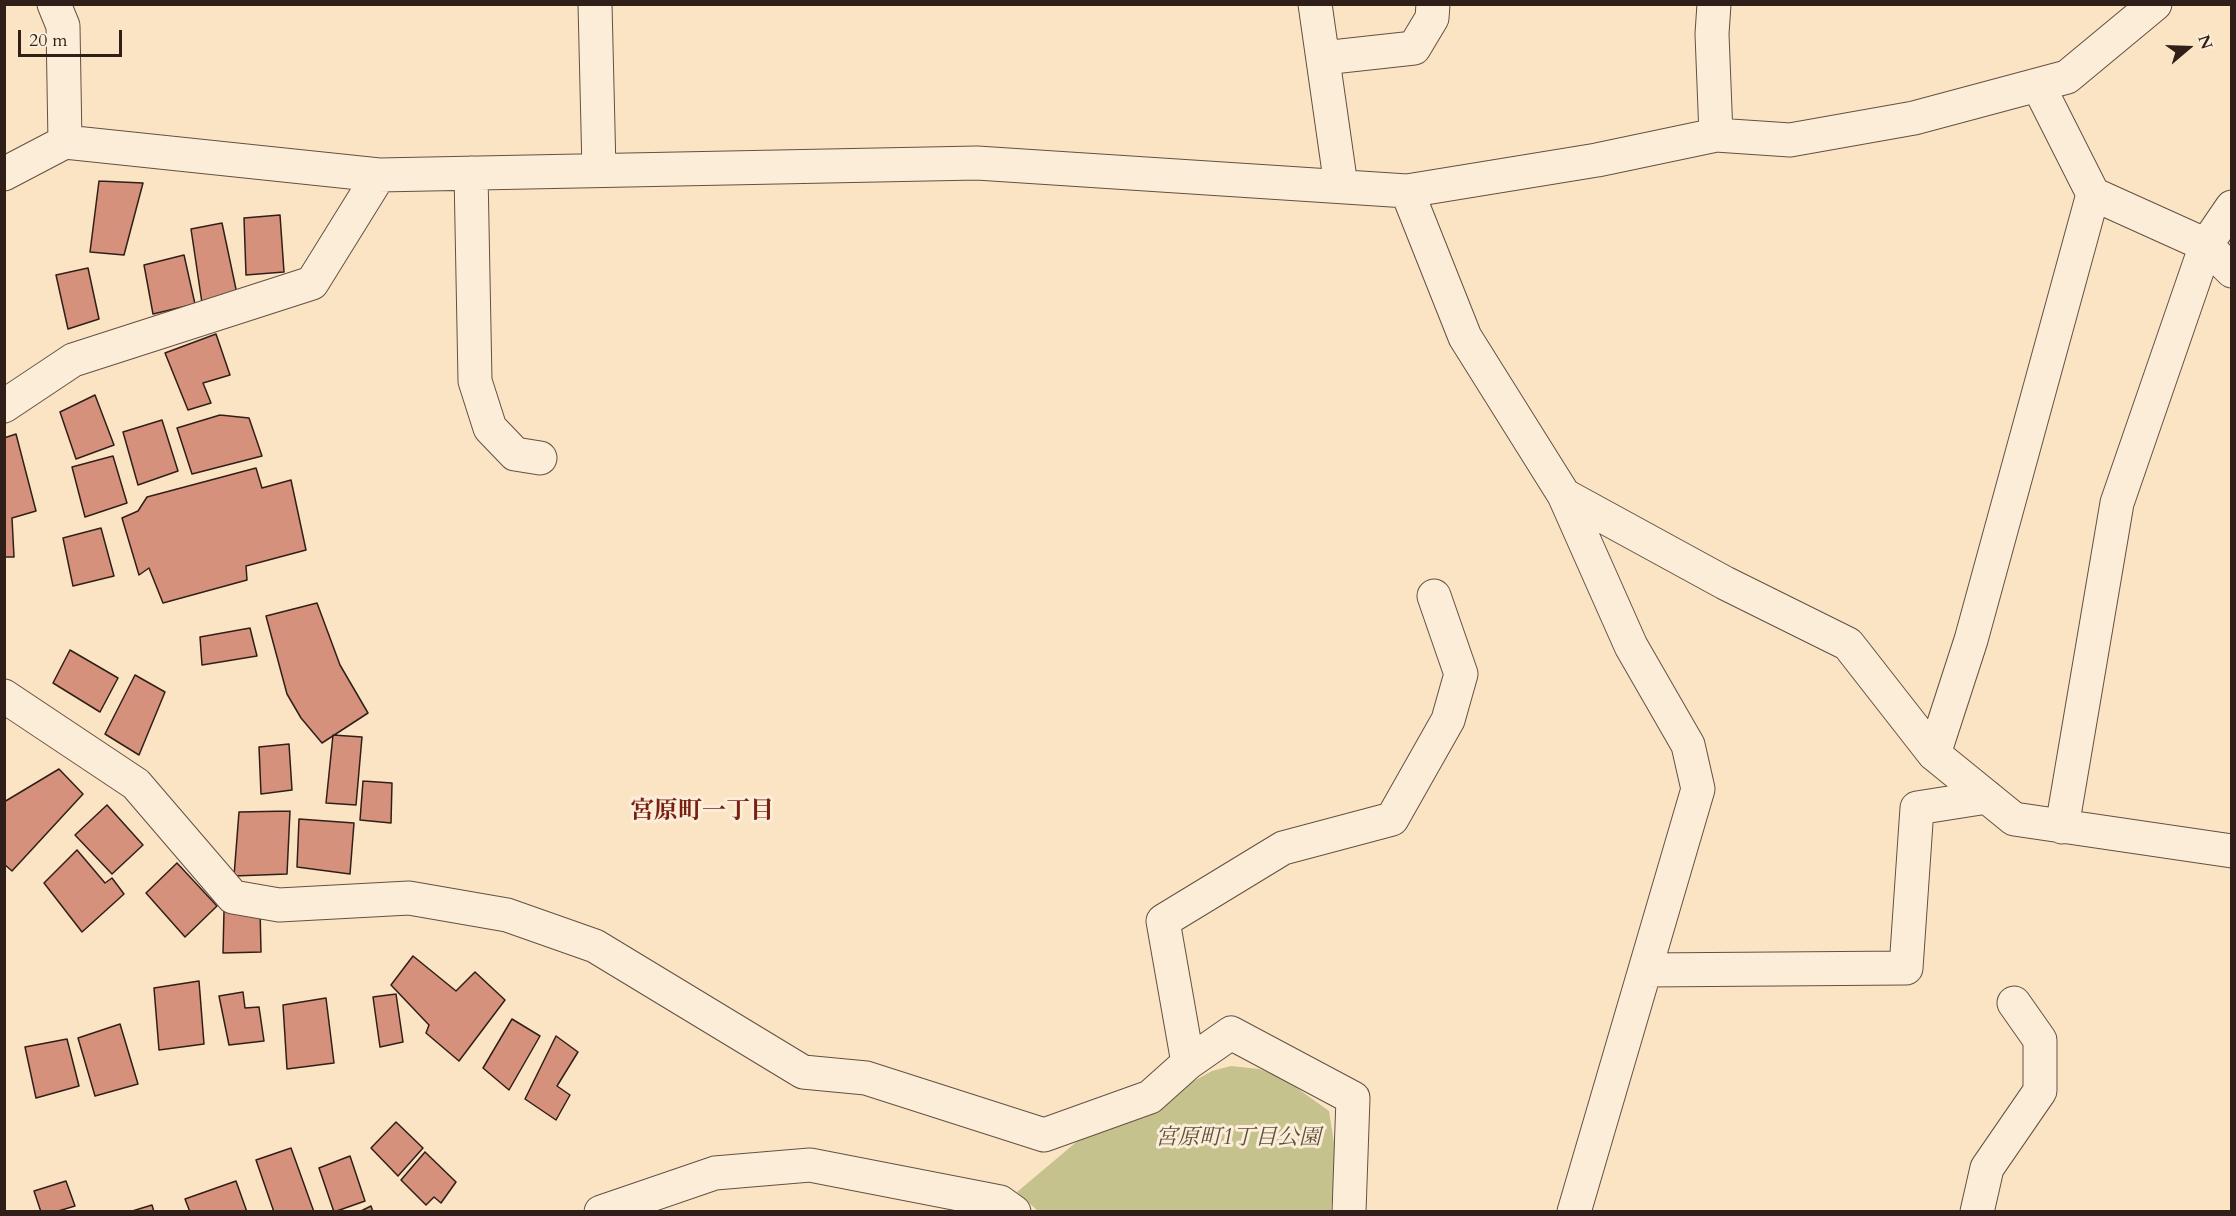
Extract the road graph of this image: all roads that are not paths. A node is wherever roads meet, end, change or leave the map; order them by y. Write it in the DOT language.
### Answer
graph roads {
  1 [pos="54,4"];
  2 [pos="595,4"];
  3 [pos="1315,4"];
  4 [pos="1433,4"];
  5 [pos="1714,4"];
  6 [pos="2155,4"];
  7 [pos="1323,58"];
  8 [pos="2038,85"];
  9 [pos="1716,135"];
  10 [pos="65,142"];
  11 [pos="599,170"];
  12 [pos="471,173"];
  13 [pos="4,174"];
  14 [pos="379,175"];
  15 [pos="1341,186"];
  16 [pos="1407,190"];
  17 [pos="2093,194"];
  18 [pos="2232,207"];
  19 [pos="2206,245"];
  20 [pos="2232,271"];
  21 [pos="4,406"];
  22 [pos="540,458"];
  23 [pos="1564,495"];
  24 [pos="1434,596"];
  25 [pos="4,696"];
  26 [pos="1934,754"];
  27 [pos="1987,797"];
  28 [pos="2062,827"];
  29 [pos="2232,851"];
  30 [pos="1646,970"];
  31 [pos="2014,1003"];
  32 [pos="1188,1063"];
  33 [pos="615,1210"];
  34 [pos="1014,1212"];
  35 [pos="1349,1212"];
  36 [pos="1574,1212"];
  37 [pos="1977,1212"];
  1 -- 10 [label="street"];
  2 -- 11 [label="street"];
  3 -- 7 [label="street"];
  4 -- 7 [label="street"];
  5 -- 9 [label="street"];
  6 -- 8 [label="street"];
  7 -- 15 [label="street"];
  8 -- 9 [label="street"];
  8 -- 17 [label="street"];
  9 -- 16 [label="street"];
  10 -- 13 [label="street"];
  10 -- 14 [label="street"];
  11 -- 12 [label="street"];
  11 -- 15 [label="street"];
  12 -- 14 [label="street"];
  12 -- 22 [label="street"];
  14 -- 21 [label="street"];
  15 -- 16 [label="street"];
  16 -- 23 [label="street"];
  17 -- 19 [label="street"];
  17 -- 26 [label="street"];
  18 -- 19 [label="street"];
  19 -- 20 [label="street"];
  19 -- 28 [label="street"];
  23 -- 26 [label="street"];
  23 -- 30 [label="street"];
  24 -- 32 [label="street"];
  25 -- 32 [label="street"];
  26 -- 27 [label="street"];
  27 -- 28 [label="street"];
  27 -- 30 [label="street"];
  28 -- 29 [label="street"];
  30 -- 36 [label="street"];
  31 -- 37 [label="street"];
  32 -- 35 [label="street"];
  33 -- 34 [label="street"];
}
